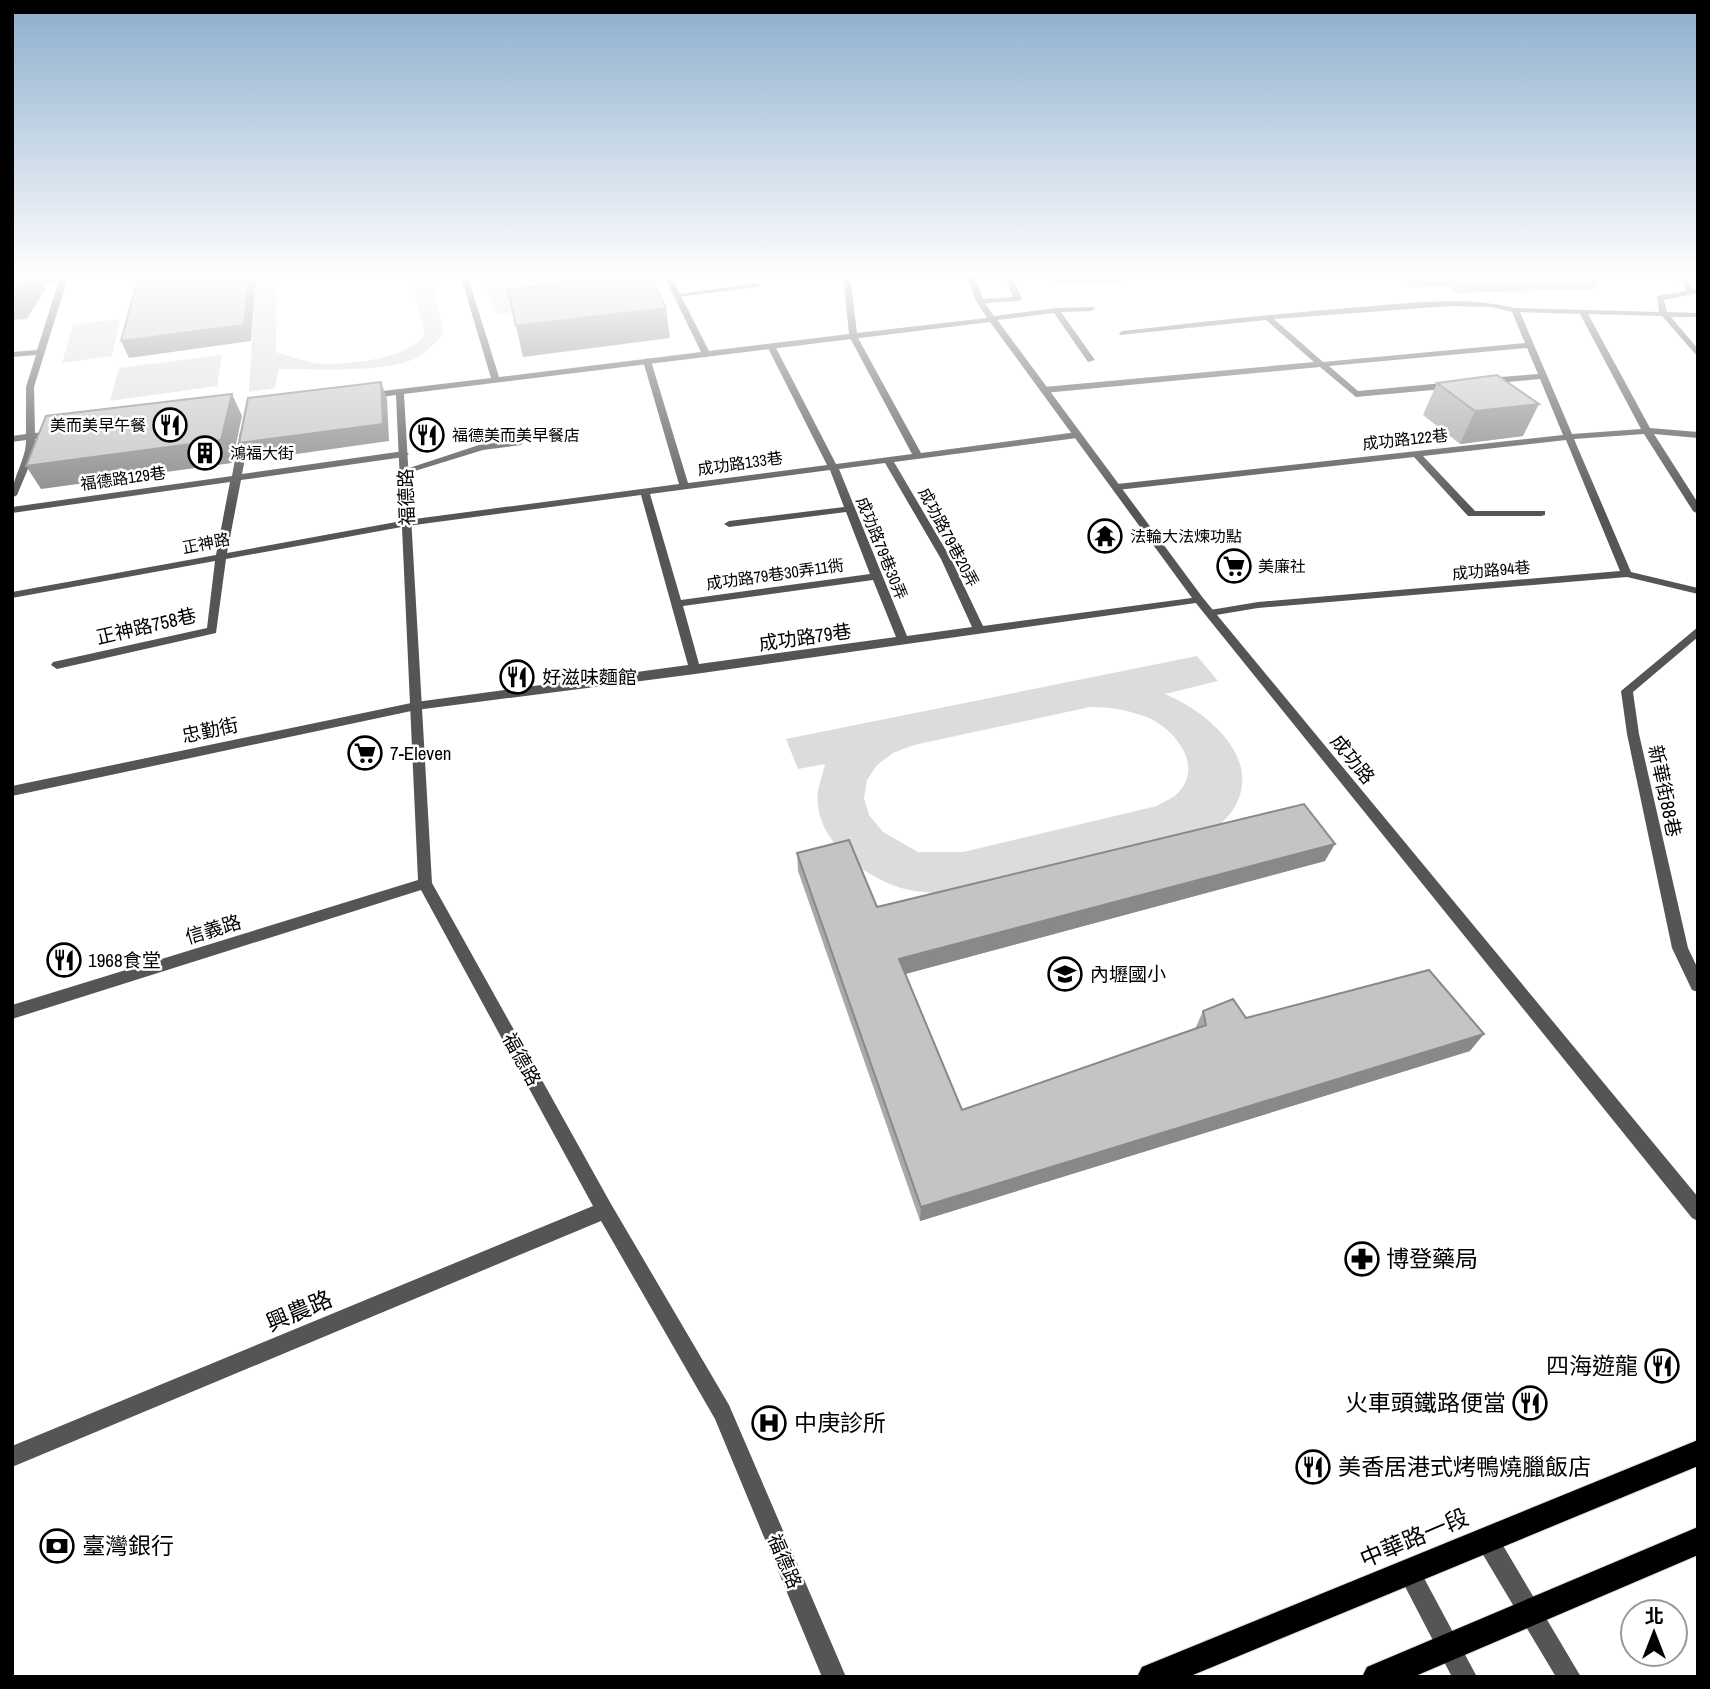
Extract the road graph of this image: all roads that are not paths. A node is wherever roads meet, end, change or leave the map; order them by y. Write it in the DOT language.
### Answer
graph roads {
  1 [pos="39,352"];
  2 [pos="32,353"];
  3 [pos="488,353"];
  4 [pos="706,353"];
  5 [pos="774,353"];
  6 [pos="863,353"];
  7 [pos="1017,353"];
  8 [pos="1086,353"];
  9 [pos="1306,353"];
  10 [pos="1447,353"];
  11 [pos="1533,353"];
  12 [pos="1604,353"];
  13 [pos="12,355"];
  14 [pos="1091,360"];
  15 [pos="647,361"];
  16 [pos="1319,365"];
  17 [pos="1542,376"];
  18 [pos="496,380"];
  19 [pos="1476,383"];
  20 [pos="1462,384"];
  21 [pos="1044,390"];
  22 [pos="400,392"];
  23 [pos="349,398"];
  24 [pos="247,424"];
  25 [pos="68,432"];
  26 [pos="1647,432"];
  27 [pos="1077,435"];
  28 [pos="1698,435"];
  29 [pos="29,436"];
  30 [pos="1568,437"];
  31 [pos="12,439"];
  32 [pos="518,443"];
  33 [pos="404,454"];
  34 [pos="1416,454"];
  35 [pos="918,456"];
  36 [pos="888,460"];
  37 [pos="833,467"];
  38 [pos="405,471"];
  39 [pos="235,478"];
  40 [pos="684,486"];
  41 [pos="1117,487"];
  42 [pos="645,493"];
  43 [pos="12,495"];
  44 [pos="850,509"];
  45 [pos="12,510"];
  46 [pos="1698,511"];
  47 [pos="1541,513"];
  48 [pos="407,523"];
  49 [pos="729,524"];
  50 [pos="221,556"];
  51 [pos="1627,574"];
  52 [pos="877,576"];
  53 [pos="1698,591"];
  54 [pos="12,595"];
  55 [pos="1199,600"];
  56 [pos="677,604"];
  57 [pos="1210,613"];
  58 [pos="979,630"];
  59 [pos="1698,631"];
  60 [pos="903,640"];
  61 [pos="57,664"];
  62 [pos="695,670"];
  63 [pos="416,706"];
  64 [pos="12,791"];
  65 [pos="425,883"];
  66 [pos="1698,985"];
  67 [pos="12,1012"];
  68 [pos="605,1210"];
  69 [pos="1698,1212"];
  70 [pos="1698,1453"];
  71 [pos="12,1457"];
  72 [pos="1487,1540"];
  73 [pos="1698,1541"];
  74 [pos="1409,1573"];
  75 [pos="1531,1611"];
  76 [pos="1448,1646"];
  77 [pos="834,1677"];
  78 [pos="1152,1677"];
  79 [pos="1377,1677"];
  80 [pos="1465,1677"];
  81 [pos="1569,1677"];
  1 -- 29 [label="street"];
  2 -- 13 [label="street"];
  3 -- 18 [label="street"];
  4 -- 15 [label="street"];
  5 -- 37 [label="street, 成功路79巷30弄"];
  6 -- 35 [label="street"];
  7 -- 21 [label="street, 成功路"];
  8 -- 14 [label="street"];
  9 -- 16 [label="street"];
  10 -- 16 [label="street"];
  11 -- 17 [label="street"];
  12 -- 26 [label="street"];
  15 -- 18 [label="street"];
  15 -- 40 [label="street"];
  16 -- 20 [label="street"];
  16 -- 21 [label="street"];
  17 -- 19 [label="street"];
  17 -- 30 [label="street"];
  18 -- 22 [label="street"];
  21 -- 27 [label="street, 成功路"];
  22 -- 23 [label="street"];
  22 -- 33 [label="street, 福德路"];
  24 -- 39 [label="street"];
  25 -- 29 [label="street"];
  26 -- 28 [label="street, 成功路122巷"];
  26 -- 30 [label="street, 成功路122巷"];
  26 -- 46 [label="street"];
  27 -- 35 [label="street, 成功路133巷"];
  27 -- 41 [label="street, 成功路"];
  29 -- 31 [label="street"];
  29 -- 43 [label="street"];
  30 -- 34 [label="street, 成功路122巷"];
  30 -- 51 [label="street"];
  32 -- 38 [label="street"];
  33 -- 38 [label="street, 福德路"];
  33 -- 39 [label="street, 福德路129巷"];
  34 -- 41 [label="street, 成功路122巷"];
  34 -- 47 [label="street"];
  35 -- 36 [label="street, 成功路133巷"];
  36 -- 37 [label="street, 成功路133巷"];
  36 -- 58 [label="street, 成功路79巷20弄"];
  37 -- 40 [label="street, 成功路133巷"];
  37 -- 44 [label="street, 成功路79巷30弄"];
  38 -- 48 [label="street, 福德路"];
  39 -- 45 [label="street, 福德路129巷"];
  39 -- 50 [label="street"];
  40 -- 42 [label="street, 成功路133巷"];
  41 -- 55 [label="street, 成功路"];
  42 -- 48 [label="street, 成功路133巷"];
  42 -- 56 [label="street"];
  44 -- 49 [label="street"];
  44 -- 52 [label="street, 成功路79巷30弄"];
  48 -- 50 [label="street, 正神路"];
  48 -- 63 [label="street, 福德路"];
  50 -- 54 [label="street, 正神路"];
  50 -- 61 [label="street, 正神路758巷"];
  51 -- 53 [label="street, 成功路94巷"];
  51 -- 57 [label="street, 成功路94巷"];
  52 -- 56 [label="street, 成功路79巷30弄11衖"];
  52 -- 60 [label="street, 成功路79巷30弄"];
  55 -- 57 [label="street, 成功路"];
  55 -- 58 [label="street, 成功路79巷"];
  56 -- 62 [label="street"];
  57 -- 69 [label="street, 成功路"];
  58 -- 60 [label="street, 成功路79巷"];
  59 -- 66 [label="street, 新華街88巷"];
  60 -- 62 [label="street, 成功路79巷"];
  62 -- 63 [label="street, 成功路79巷"];
  63 -- 64 [label="street, 忠勤街"];
  63 -- 65 [label="street, 福德路"];
  65 -- 67 [label="street, 信義路"];
  65 -- 68 [label="street, 福德路"];
  68 -- 71 [label="street, 興農路"];
  68 -- 77 [label="street, 福德路"];
  70 -- 72 [label="main road, 中華路一段"];
  72 -- 74 [label="main road, 中華路一段"];
  72 -- 75 [label="street"];
  73 -- 75 [label="main road"];
  74 -- 76 [label="street"];
  74 -- 78 [label="main road, 中華路一段"];
  75 -- 76 [label="main road"];
  75 -- 81 [label="street"];
  76 -- 79 [label="main road"];
  76 -- 80 [label="street"];
}
